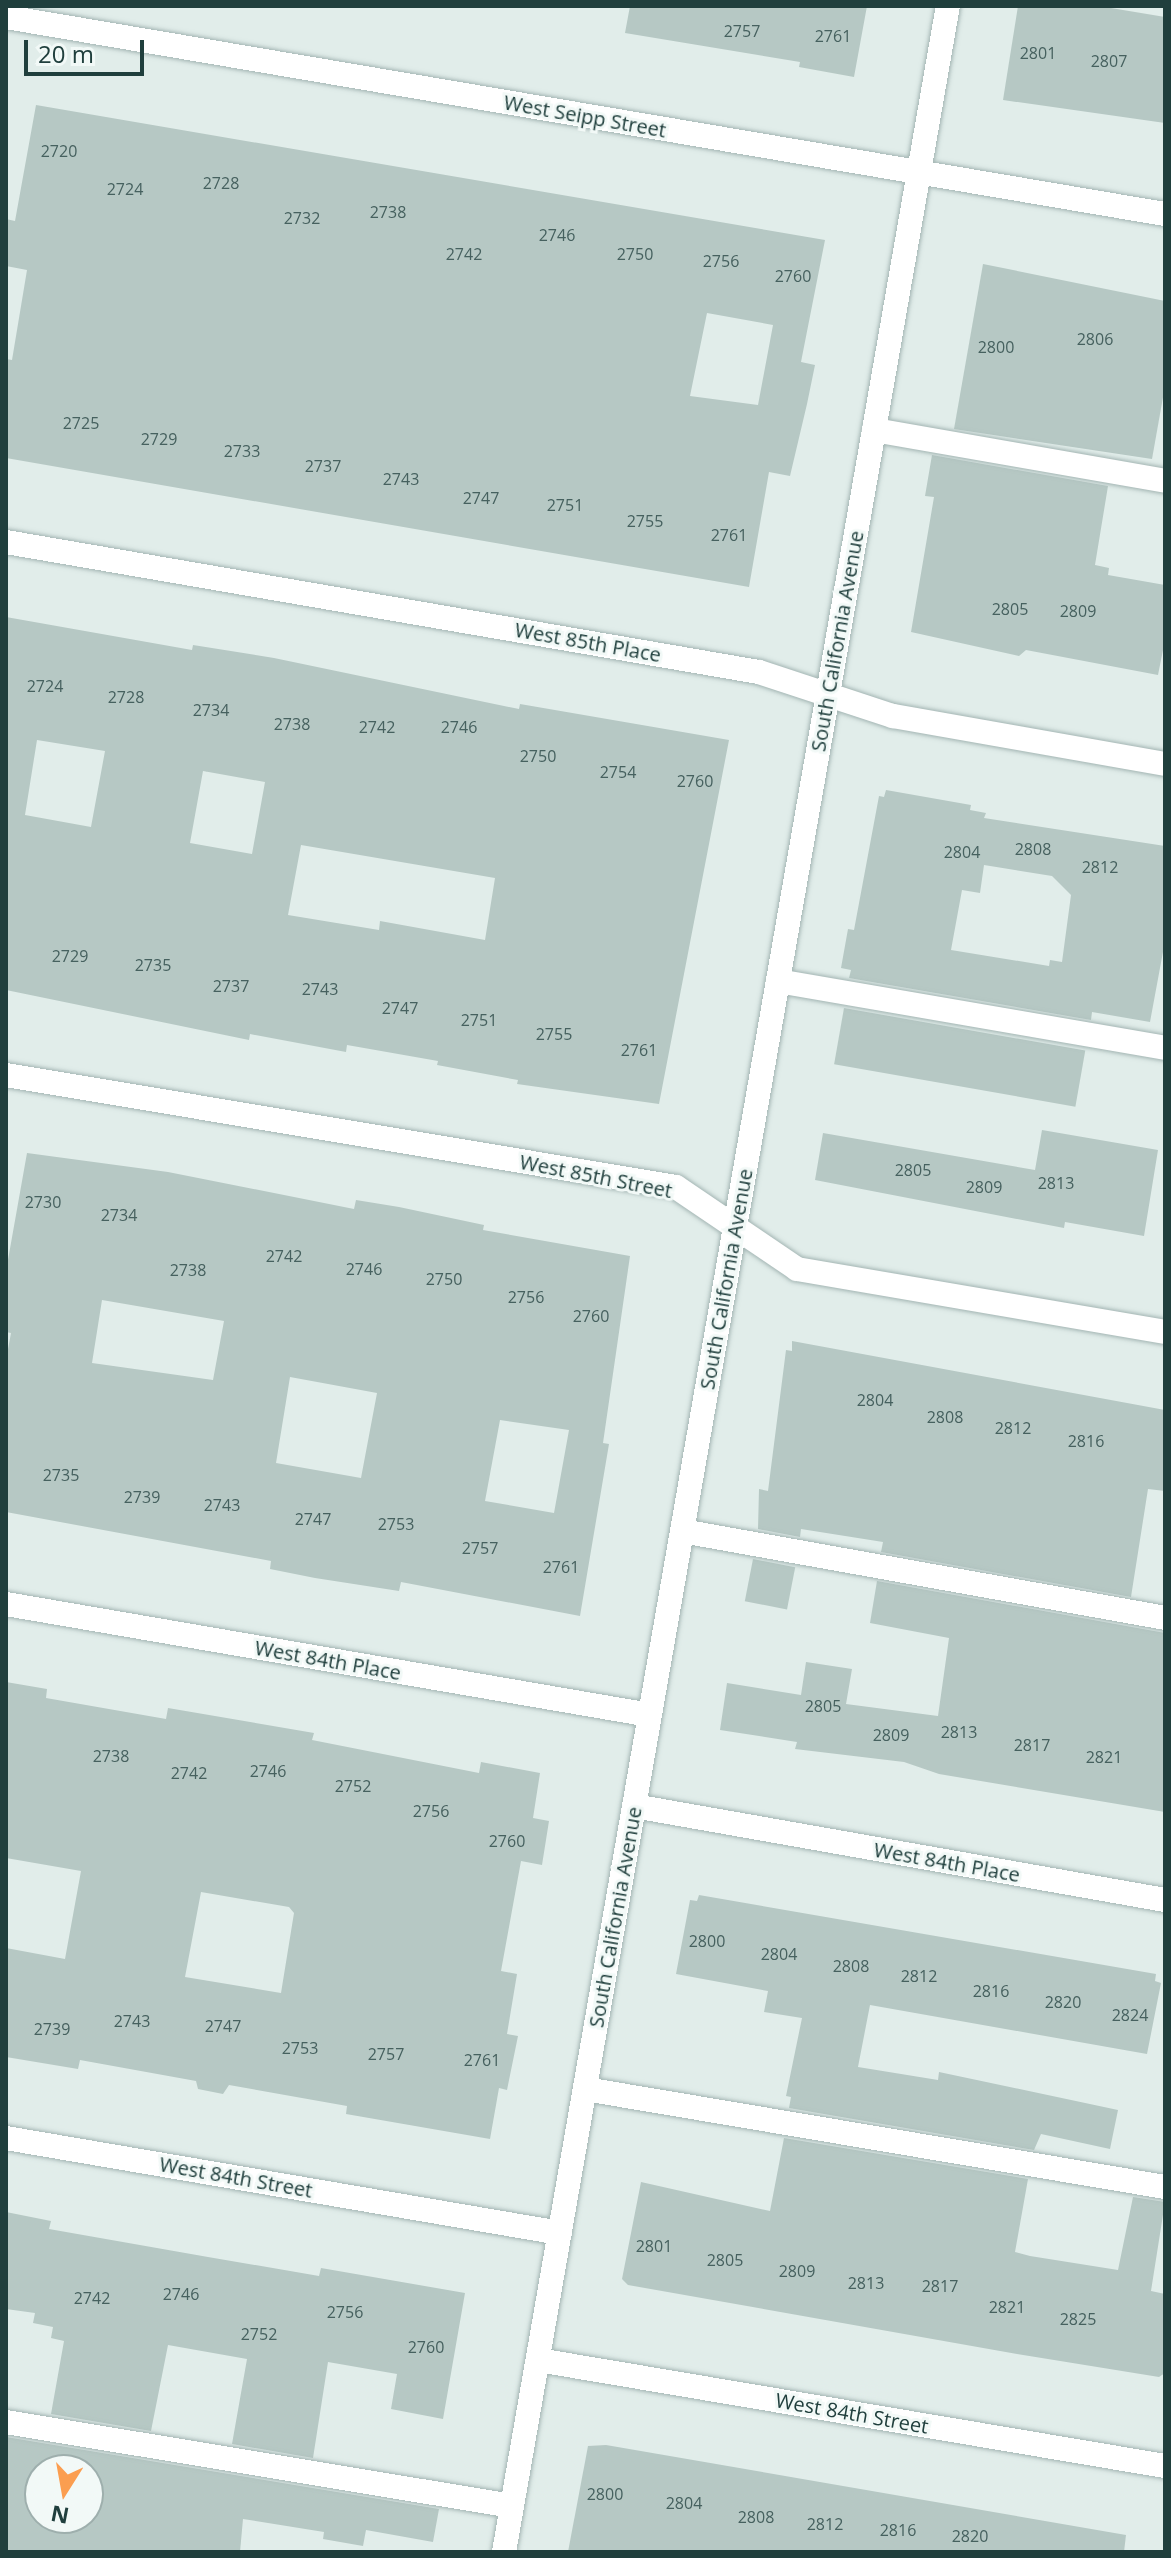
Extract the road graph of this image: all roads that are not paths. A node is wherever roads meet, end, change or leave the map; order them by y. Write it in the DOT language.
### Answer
graph roads {
  1 [pos="948,6"];
  2 [pos="6,17"];
  3 [pos="919,172"];
  4 [pos="1165,214"];
  5 [pos="874,430"];
  6 [pos="1165,481"];
  7 [pos="6,542"];
  8 [pos="828,694"];
  9 [pos="1165,764"];
  10 [pos="778,981"];
  11 [pos="1165,1048"];
  12 [pos="6,1075"];
  13 [pos="735,1229"];
  14 [pos="1165,1332"];
  15 [pos="682,1531"];
  16 [pos="6,1604"];
  17 [pos="1165,1618"];
  18 [pos="650,1715"];
  19 [pos="634,1806"];
  20 [pos="1165,1900"];
  21 [pos="585,2089"];
  22 [pos="6,2138"];
  23 [pos="1165,2187"];
  24 [pos="560,2233"];
  25 [pos="538,2360"];
  26 [pos="6,2422"];
  27 [pos="1165,2466"];
  28 [pos="512,2506"];
  29 [pos="504,2552"];
  1 -- 3 [label="street, South California Avenue"];
  2 -- 3 [label="street, West Seipp Street"];
  3 -- 4 [label="street, West Seipp Street"];
  3 -- 5 [label="street, South California Avenue"];
  5 -- 6 [label="street"];
  5 -- 8 [label="street, South California Avenue"];
  7 -- 8 [label="street, West 85th Place"];
  8 -- 9 [label="street, West 85th Place"];
  8 -- 10 [label="street, South California Avenue"];
  10 -- 11 [label="street"];
  10 -- 13 [label="street, South California Avenue"];
  12 -- 13 [label="street, West 85th Street"];
  13 -- 14 [label="street, West 85th Street"];
  13 -- 15 [label="street, South California Avenue"];
  15 -- 17 [label="street"];
  15 -- 18 [label="street, South California Avenue"];
  16 -- 18 [label="street, West 84th Place"];
  18 -- 19 [label="street, South California Avenue"];
  19 -- 20 [label="street, West 84th Place"];
  19 -- 21 [label="street, South California Avenue"];
  21 -- 23 [label="street"];
  21 -- 24 [label="street, South California Avenue"];
  22 -- 24 [label="street, West 84th Street"];
  24 -- 25 [label="street, South California Avenue"];
  25 -- 27 [label="street, West 84th Street"];
  25 -- 28 [label="street, South California Avenue"];
  26 -- 28 [label="street"];
  28 -- 29 [label="street, South California Avenue"];
}
